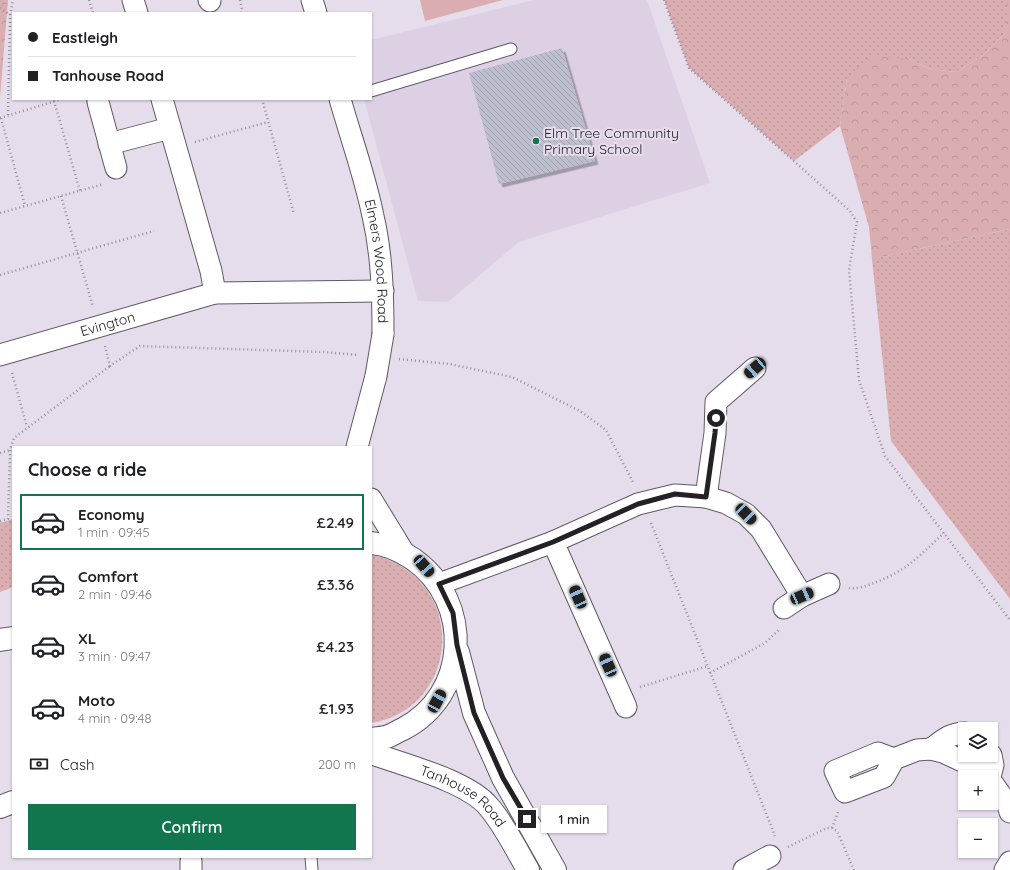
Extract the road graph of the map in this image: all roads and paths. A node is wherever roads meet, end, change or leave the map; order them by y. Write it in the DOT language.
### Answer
graph roads {
  1 [pos="13,0"];
  2 [pos="89,0"];
  3 [pos="133,0"];
  4 [pos="240,0"];
  5 [pos="312,0"];
  6 [pos="664,0"];
  7 [pos="0,8"];
  8 [pos="92,12"];
  9 [pos="137,12"];
  10 [pos="241,12"];
  11 [pos="316,12"];
  12 [pos="10,15"];
  13 [pos="511,49"];
  14 [pos="372,91"];
  15 [pos="59,100"];
  16 [pos="162,100"];
  17 [pos="262,100"];
  18 [pos="342,100"];
  19 [pos="54,102"];
  20 [pos="98,102"];
  21 [pos="8,115"];
  22 [pos="0,118"];
  23 [pos="268,122"];
  24 [pos="173,138"];
  25 [pos="109,144"];
  26 [pos="111,176"];
  27 [pos="80,191"];
  28 [pos="26,206"];
  29 [pos="0,213"];
  30 [pos="294,214"];
  31 [pos="154,232"];
  32 [pos="0,274"];
  33 [pos="383,291"];
  34 [pos="215,293"];
  35 [pos="3,354"];
  36 [pos="397,359"];
  37 [pos="110,366"];
  38 [pos="755,368"];
  39 [pos="27,427"];
  40 [pos="364,427"];
  41 [pos="357,446"];
  42 [pos="363,446"];
  43 [pos="10,450"];
  44 [pos="0,453"];
  45 [pos="706,497"];
  46 [pos="372,501"];
  47 [pos="643,502"];
  48 [pos="0,521"];
  49 [pos="944,532"];
  50 [pos="553,542"];
  51 [pos="372,543"];
  52 [pos="404,553"];
  53 [pos="439,584"];
  54 [pos="829,584"];
  55 [pos="802,596"];
  56 [pos="784,608"];
  57 [pos="1010,620"];
  58 [pos="12,638"];
  59 [pos="0,640"];
  60 [pos="457,645"];
  61 [pos="708,666"];
  62 [pos="710,673"];
  63 [pos="623,700"];
  64 [pos="958,733"];
  65 [pos="372,739"];
  66 [pos="931,749"];
  67 [pos="372,753"];
  68 [pos="894,759"];
  69 [pos="977,770"];
  70 [pos="998,791"];
  71 [pos="12,802"];
  72 [pos="0,807"];
  73 [pos="1010,812"];
  74 [pos="775,853"];
  75 [pos="311,858"];
  76 [pos="1010,862"];
  77 [pos="746,869"];
  78 [pos="312,870"];
  79 [pos="528,870"];
  80 [pos="555,870"];
  81 [pos="854,870"];
  82 [pos="1005,870"];
  1 -- 12 [label="path"];
  2 -- 8 [label="path"];
  3 -- 9 [label="street"];
  4 -- 10 [label="path"];
  5 -- 11 [label="street"];
  6 -- 49 [label="path"];
  7 -- 12 [label="path"];
  12 -- 21 [label="path"];
  13 -- 14 [label="lane"];
  15 -- 19 [label="path"];
  16 -- 24 [label="street"];
  17 -- 23 [label="path"];
  18 -- 33 [label="street, Elmers Wood Road"];
  19 -- 21 [label="path"];
  19 -- 27 [label="path"];
  20 -- 25 [label="street"];
  21 -- 22 [label="path"];
  22 -- 28 [label="path"];
  23 -- 24 [label="path"];
  23 -- 30 [label="path"];
  24 -- 25 [label="street"];
  24 -- 34 [label="street"];
  25 -- 26 [label="street"];
  26 -- 27 [label="path"];
  27 -- 28 [label="path"];
  28 -- 29 [label="path"];
  31 -- 32 [label="path"];
  33 -- 34 [label="street, Evington"];
  33 -- 40 [label="street, Elmers Wood Road, bridge"];
  34 -- 35 [label="street, Evington"];
  35 -- 39 [label="path"];
  36 -- 47 [label="path"];
  37 -- 39 [label="path"];
  38 -- 45 [label="street"];
  39 -- 43 [label="path"];
  40 -- 41 [label="street, Elmers Wood Road"];
  40 -- 42 [label="street, Elmers Wood Road"];
  43 -- 44 [label="path"];
  43 -- 48 [label="path"];
  45 -- 47 [label="street"];
  45 -- 55 [label="street"];
  46 -- 52 [label="street"];
  47 -- 50 [label="street"];
  47 -- 61 [label="path"];
  49 -- 54 [label="path"];
  49 -- 57 [label="path"];
  50 -- 53 [label="street"];
  50 -- 63 [label="street"];
  51 -- 52 [label="street"];
  52 -- 53 [label="street"];
  53 -- 60 [label="street"];
  54 -- 55 [label="street"];
  55 -- 56 [label="street"];
  56 -- 62 [label="path"];
  58 -- 59 [label="street"];
  60 -- 65 [label="street"];
  60 -- 80 [label="street, Tanhouse Road"];
  61 -- 62 [label="path"];
  61 -- 63 [label="path"];
  62 -- 74 [label="path"];
  64 -- 66 [label="street"];
  66 -- 68 [label="street"];
  66 -- 69 [label="street"];
  67 -- 79 [label="street, Tanhouse Road"];
  70 -- 73 [label="street"];
  71 -- 72 [label="street"];
  74 -- 77 [label="street"];
  74 -- 81 [label="path"];
  75 -- 78 [label="lane"];
  76 -- 82 [label="street"];
}
